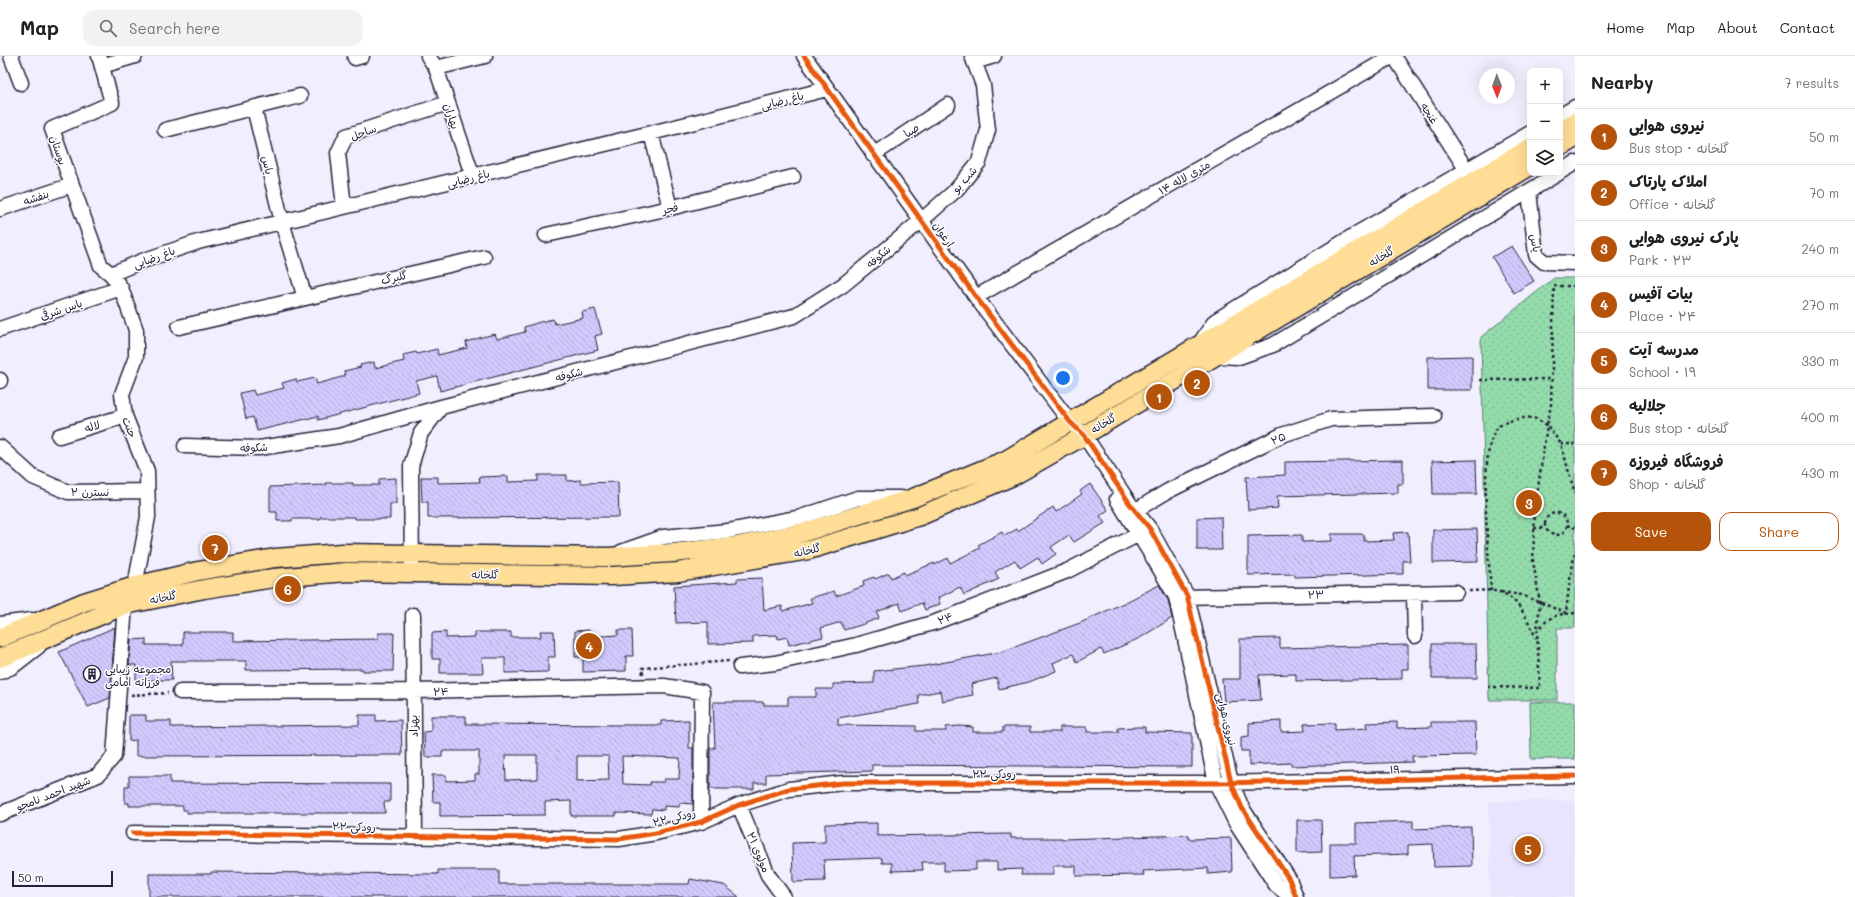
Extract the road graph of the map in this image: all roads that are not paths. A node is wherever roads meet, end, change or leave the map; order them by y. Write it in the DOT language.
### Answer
graph roads {
  1 [pos="11,56"];
  2 [pos="135,56"];
  3 [pos="428,56"];
  4 [pos="444,56"];
  5 [pos="485,56"];
  6 [pos="804,56"];
  7 [pos="994,56"];
  8 [pos="1393,56"];
  9 [pos="973,59"];
  10 [pos="100,61"];
  11 [pos="436,68"];
  12 [pos="21,83"];
  13 [pos="827,89"];
  14 [pos="300,96"];
  15 [pos="448,103"];
  16 [pos="948,105"];
  17 [pos="1575,107"];
  18 [pos="254,108"];
  19 [pos="1563,114"];
  20 [pos="1575,122"];
  21 [pos="1563,129"];
  22 [pos="165,130"];
  23 [pos="651,133"];
  24 [pos="1527,135"];
  25 [pos="1575,138"];
  26 [pos="1563,145"];
  27 [pos="1527,150"];
  28 [pos="873,155"];
  29 [pos="1575,163"];
  30 [pos="1527,168"];
  31 [pos="1466,169"];
  32 [pos="1563,170"];
  33 [pos="1554,176"];
  34 [pos="473,177"];
  35 [pos="793,177"];
  36 [pos="72,185"];
  37 [pos="1529,191"];
  38 [pos="344,207"];
  39 [pos="670,208"];
  40 [pos="0,209"];
  41 [pos="922,220"];
  42 [pos="282,222"];
  43 [pos="546,235"];
  44 [pos="484,257"];
  45 [pos="1575,263"];
  46 [pos="111,274"];
  47 [pos="121,288"];
  48 [pos="976,297"];
  49 [pos="305,298"];
  50 [pos="179,327"];
  51 [pos="0,329"];
  52 [pos="1198,346"];
  53 [pos="1216,356"];
  54 [pos="441,407"];
  55 [pos="125,416"];
  56 [pos="1434,416"];
  57 [pos="1070,422"];
  58 [pos="59,436"];
  59 [pos="1081,437"];
  60 [pos="185,446"];
  61 [pos="1,449"];
  62 [pos="147,491"];
  63 [pos="1136,510"];
  64 [pos="1144,531"];
  65 [pos="412,553"];
  66 [pos="412,572"];
  67 [pos="135,586"];
  68 [pos="1456,592"];
  69 [pos="1414,593"];
  70 [pos="1181,596"];
  71 [pos="125,605"];
  72 [pos="413,615"];
  73 [pos="45,619"];
  74 [pos="0,624"];
  75 [pos="1415,636"];
  76 [pos="51,637"];
  77 [pos="0,638"];
  78 [pos="0,658"];
  79 [pos="744,666"];
  80 [pos="0,672"];
  81 [pos="413,691"];
  82 [pos="180,692"];
  83 [pos="1575,776"];
  84 [pos="1231,782"];
  85 [pos="1216,783"];
  86 [pos="739,805"];
  87 [pos="0,814"];
  88 [pos="701,822"];
  89 [pos="132,833"];
  90 [pos="415,836"];
  91 [pos="784,897"];
  92 [pos="1291,897"];
  93 [pos="1296,897"];
  1 -- 12 [label="street"];
  2 -- 10 [label="street"];
  3 -- 11 [label="street, بهاران"];
  4 -- 11 [label="street"];
  5 -- 11 [label="street"];
  6 -- 13 [label="street, ارغوان"];
  7 -- 9 [label="street"];
  8 -- 31 [label="street, غنچه"];
  8 -- 48 [label="street, ۱۴ متری لاله"];
  9 -- 41 [label="street, شب بو"];
  10 -- 36 [label="street, بوستان"];
  11 -- 15 [label="street, بهاران"];
  13 -- 23 [label="street, باغ رضایی"];
  13 -- 28 [label="street, ارغوان"];
  14 -- 18 [label="street"];
  15 -- 34 [label="street, بهاران"];
  15 -- 38 [label="street, ساحل"];
  16 -- 28 [label="street, صبا"];
  17 -- 19 [label="street"];
  18 -- 22 [label="street"];
  18 -- 42 [label="street, یاس"];
  20 -- 21 [label="main road"];
  23 -- 34 [label="street, باغ رضایی"];
  23 -- 39 [label="street"];
  24 -- 31 [label="street"];
  25 -- 26 [label="main road"];
  27 -- 52 [label="main road, گلخانه"];
  28 -- 41 [label="street, ارغوان"];
  29 -- 32 [label="street"];
  30 -- 53 [label="main road, گلخانه"];
  31 -- 52 [label="street"];
  33 -- 37 [label="street"];
  34 -- 38 [label="street, باغ رضایی"];
  35 -- 39 [label="street, فجر"];
  36 -- 40 [label="street, بنفشه"];
  36 -- 46 [label="street, بوستان"];
  37 -- 45 [label="street, یاس"];
  37 -- 53 [label="street"];
  38 -- 42 [label="street, باغ رضایی"];
  39 -- 43 [label="street, فجر"];
  41 -- 48 [label="street, ارغوان"];
  41 -- 54 [label="street, شکوفه"];
  42 -- 46 [label="street, باغ رضایی"];
  42 -- 49 [label="street"];
  44 -- 49 [label="street, گلبرگ"];
  46 -- 47 [label="street, جنت"];
  47 -- 51 [label="street, یاس شرقی"];
  47 -- 55 [label="street, جنت"];
  48 -- 57 [label="street, ارغوان"];
  49 -- 50 [label="street, گلبرگ"];
  52 -- 57 [label="main road, گلخانه"];
  53 -- 59 [label="main road, گلخانه"];
  54 -- 60 [label="street, شکوفه"];
  54 -- 65 [label="street"];
  55 -- 58 [label="street, لاله"];
  55 -- 62 [label="street, جنت"];
  56 -- 63 [label="street, ۲۵"];
  57 -- 59 [label="street, ارغوان"];
  57 -- 65 [label="main road, گلخانه"];
  59 -- 63 [label="street, نیروی هوایی"];
  59 -- 64 [label="street, نیروی هوایی"];
  59 -- 66 [label="main road, گلخانه"];
  61 -- 62 [label="street, نسترن ۲"];
  62 -- 67 [label="street, جنت"];
  63 -- 64 [label="street, نیروی هوایی"];
  64 -- 70 [label="street, نیروی هوایی"];
  64 -- 79 [label="street, ۲۴"];
  65 -- 66 [label="street"];
  65 -- 67 [label="main road, گلخانه"];
  66 -- 71 [label="main road, گلخانه"];
  67 -- 73 [label="main road, گلخانه"];
  68 -- 69 [label="street, ۲۳"];
  69 -- 70 [label="street, ۲۳"];
  69 -- 75 [label="street"];
  70 -- 84 [label="street, نیروی هوایی"];
  70 -- 85 [label="street, نیروی هوایی"];
  71 -- 76 [label="main road, گلخانه"];
  71 -- 87 [label="street, شهید احمد نامجو"];
  72 -- 81 [label="street, بهزاد"];
  73 -- 74 [label="street"];
  73 -- 77 [label="main road, گلخانه"];
  76 -- 78 [label="main road, گلخانه"];
  76 -- 80 [label="street"];
  81 -- 82 [label="street, ۲۴"];
  81 -- 88 [label="street, ۲۴"];
  81 -- 90 [label="street, بهزاد"];
  83 -- 84 [label="street, ۱۹"];
  84 -- 85 [label="street, ۱۹"];
  84 -- 93 [label="street, نیروی هوایی"];
  85 -- 86 [label="street, رودکی ۲۲"];
  85 -- 92 [label="street, نیروی هوایی"];
  86 -- 88 [label="street, رودکی ۲۲"];
  86 -- 91 [label="street, مولوی ۲۱"];
  88 -- 90 [label="street, رودکی ۲۲"];
  89 -- 90 [label="street, رودکی ۲۲"];
}
